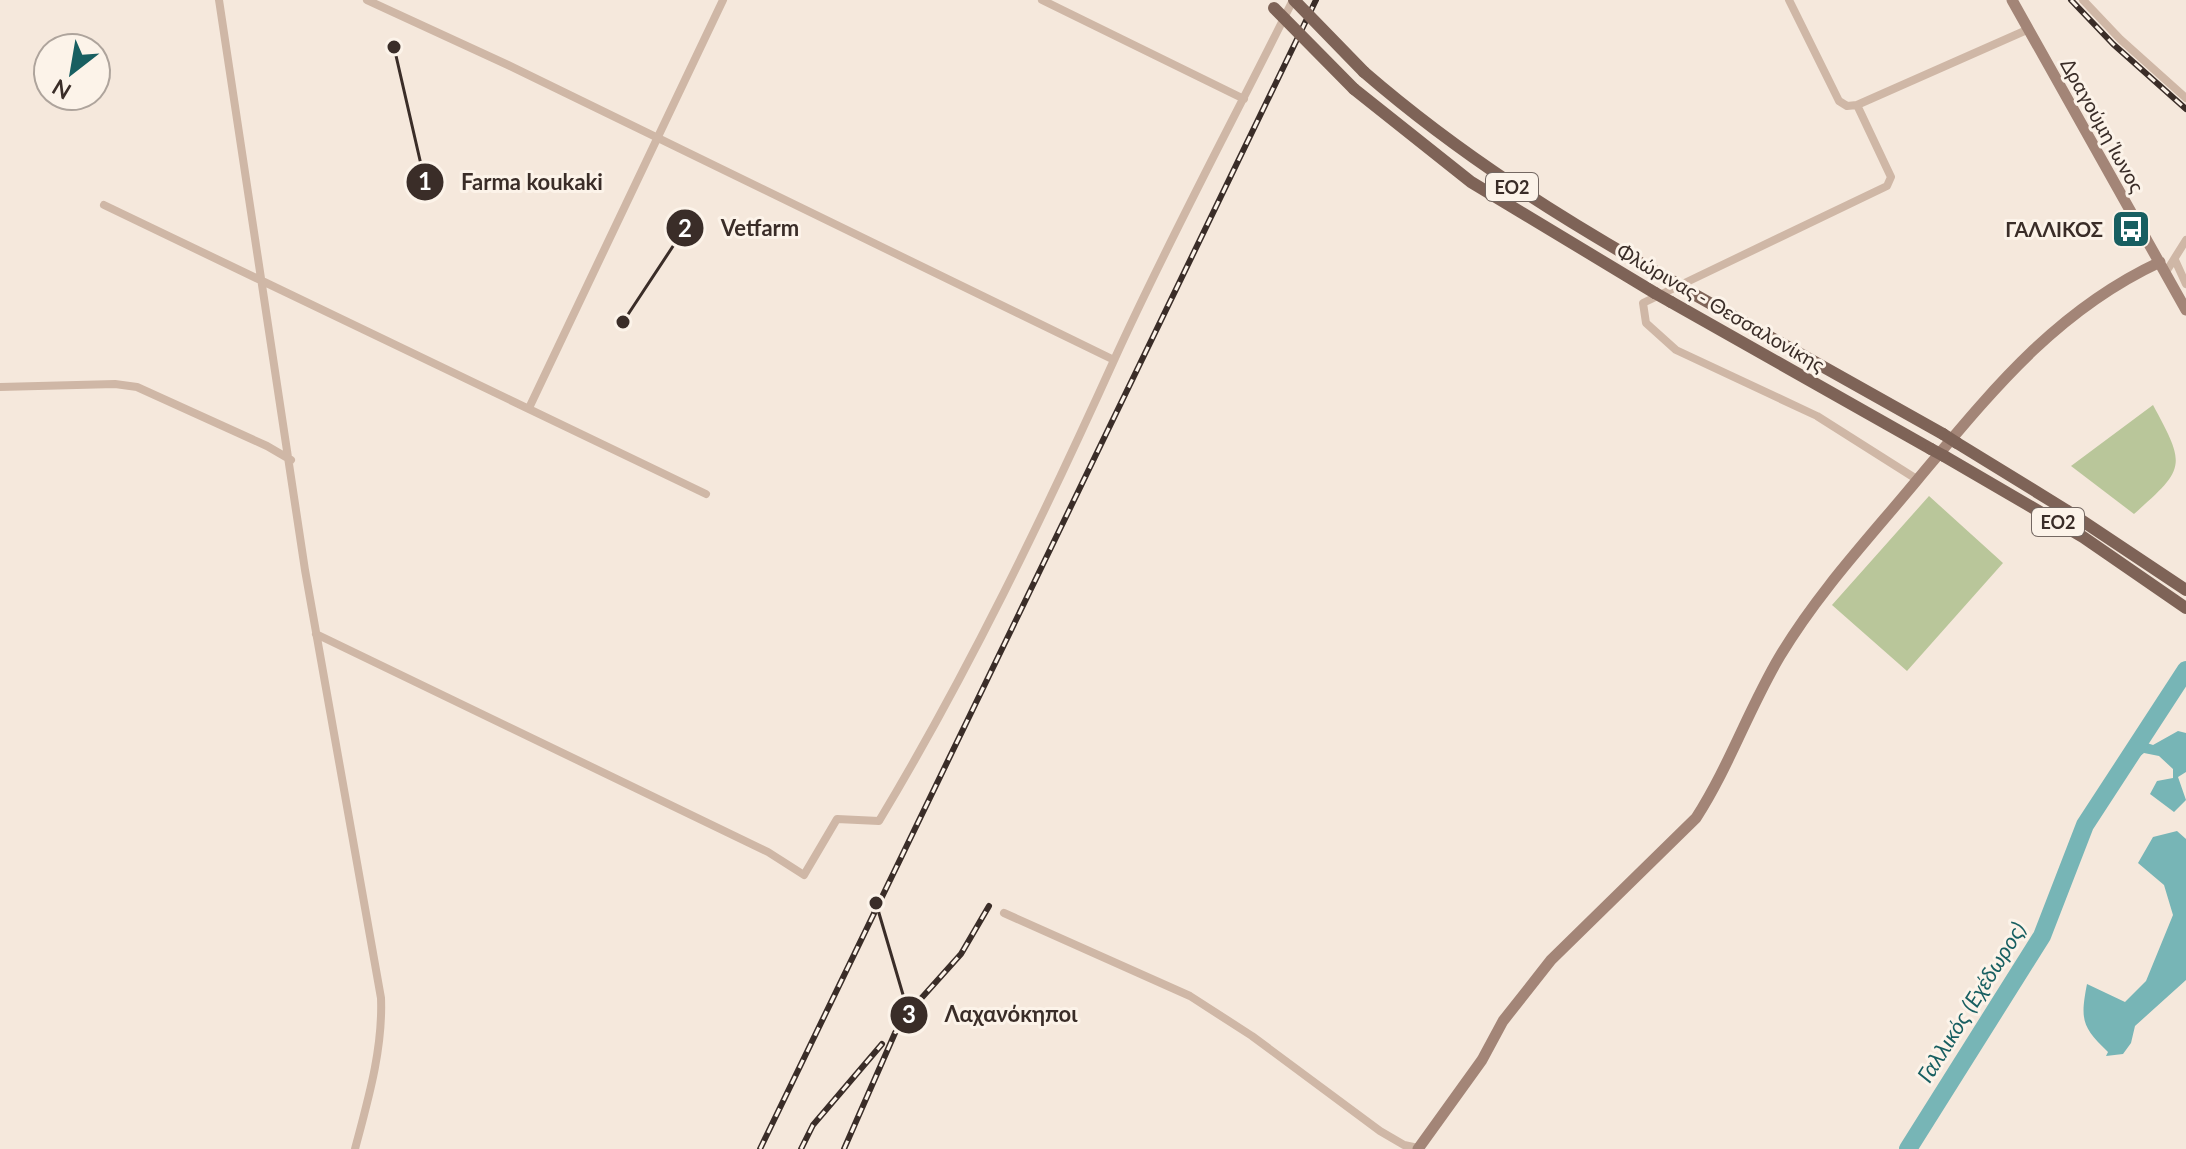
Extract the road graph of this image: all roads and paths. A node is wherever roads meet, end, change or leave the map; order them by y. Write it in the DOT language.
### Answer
graph roads {
  1 [pos="219,0"];
  2 [pos="367,0"];
  3 [pos="723,0"];
  4 [pos="1042,0"];
  5 [pos="1293,0"];
  6 [pos="1789,0"];
  7 [pos="2012,0"];
  8 [pos="2083,0"];
  9 [pos="1271,4"];
  10 [pos="2029,29"];
  11 [pos="2186,98"];
  12 [pos="1244,99"];
  13 [pos="1857,105"];
  14 [pos="656,138"];
  15 [pos="104,205"];
  16 [pos="2186,240"];
  17 [pos="2175,260"];
  18 [pos="2163,267"];
  19 [pos="260,281"];
  20 [pos="2186,284"];
  21 [pos="2186,310"];
  22 [pos="1114,360"];
  23 [pos="0,387"];
  24 [pos="529,408"];
  25 [pos="291,460"];
  26 [pos="1918,480"];
  27 [pos="706,494"];
  28 [pos="2186,590"];
  29 [pos="2186,608"];
  30 [pos="316,634"];
  31 [pos="1004,913"];
  32 [pos="355,1149"];
  33 [pos="1418,1149"];
  1 -- 19 [label="street"];
  2 -- 14 [label="street"];
  3 -- 14 [label="street"];
  4 -- 12 [label="street"];
  5 -- 12 [label="street"];
  5 -- 28 [label="main road, Φλώρινας - Θεσσαλονίκης / ΕΟ2, bridge"];
  6 -- 13 [label="street"];
  7 -- 10 [label="street, Δραγούμη Ίωνος"];
  8 -- 11 [label="street"];
  9 -- 29 [label="main road, Φλώρινας - Θεσσαλονίκης / ΕΟ2, bridge"];
  10 -- 13 [label="street"];
  10 -- 18 [label="street, Δραγούμη Ίωνος"];
  12 -- 22 [label="street"];
  13 -- 26 [label="street"];
  14 -- 22 [label="street"];
  14 -- 24 [label="street"];
  15 -- 19 [label="street"];
  16 -- 17 [label="street"];
  17 -- 18 [label="street"];
  17 -- 20 [label="street"];
  18 -- 21 [label="street, Δραγούμη Ίωνος"];
  18 -- 26 [label="street"];
  19 -- 24 [label="street"];
  19 -- 25 [label="street"];
  22 -- 30 [label="street"];
  23 -- 25 [label="street"];
  24 -- 27 [label="street"];
  25 -- 30 [label="street"];
  26 -- 33 [label="street"];
  30 -- 32 [label="street"];
  31 -- 33 [label="street"];
}
